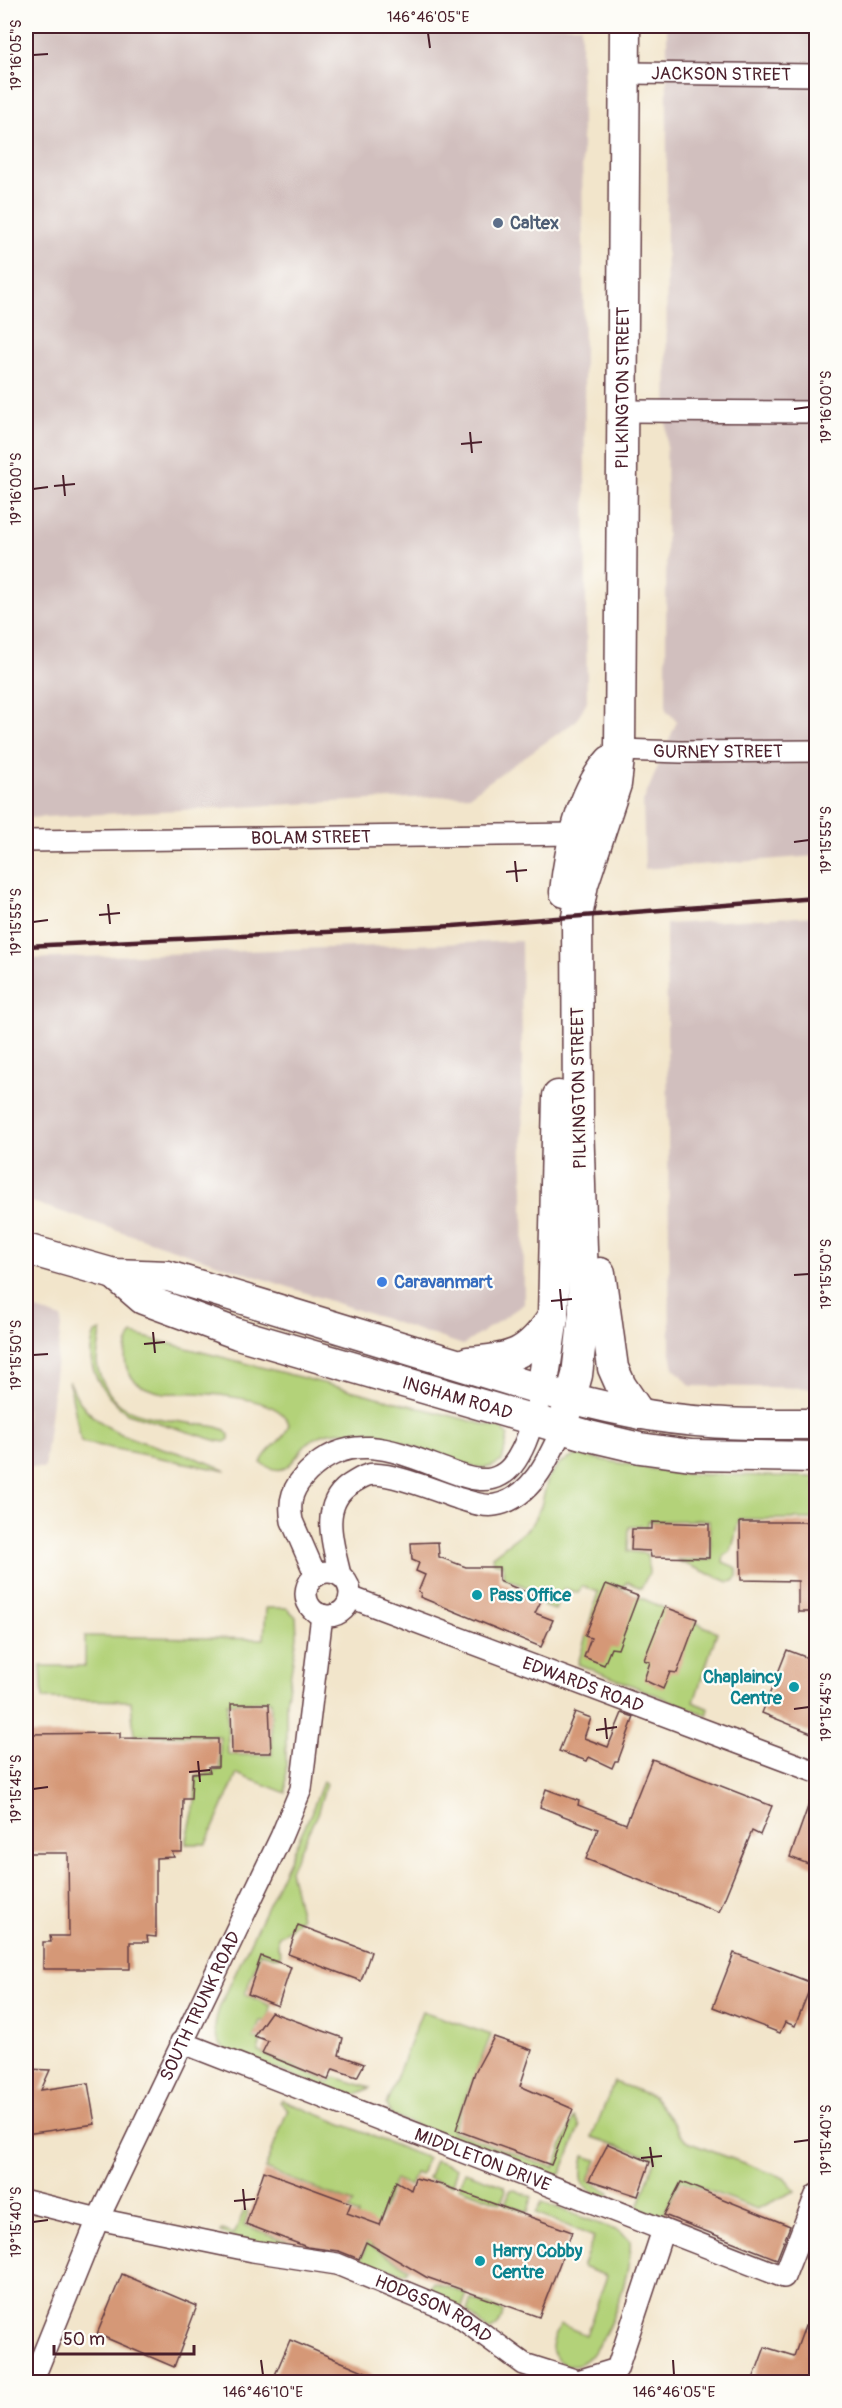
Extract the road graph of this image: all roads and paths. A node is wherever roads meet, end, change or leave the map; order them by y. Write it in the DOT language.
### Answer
graph roads {
  1 [pos="625,26"];
  2 [pos="626,73"];
  3 [pos="816,75"];
  4 [pos="623,411"];
  5 [pos="816,412"];
  6 [pos="620,750"];
  7 [pos="816,751"];
  8 [pos="585,838"];
  9 [pos="26,841"];
  10 [pos="578,1121"];
  11 [pos="26,1249"];
  12 [pos="114,1274"];
  13 [pos="553,1317"];
  14 [pos="450,1363"];
  15 [pos="542,1390"];
  16 [pos="572,1399"];
  17 [pos="640,1414"];
  18 [pos="533,1420"];
  19 [pos="816,1424"];
  20 [pos="562,1429"];
  21 [pos="816,1457"];
  22 [pos="340,1575"];
  23 [pos="316,1576"];
  24 [pos="350,1597"];
  25 [pos="322,1615"];
  26 [pos="816,1772"];
  27 [pos="181,2042"];
  28 [pos="816,2195"];
  29 [pos="26,2201"];
  30 [pos="98,2219"];
  31 [pos="663,2230"];
  32 [pos="32,2382"];
  1 -- 2 [label="street, PILKINGTON STREET"];
  2 -- 3 [label="street, JACKSON STREET"];
  2 -- 4 [label="street, PILKINGTON STREET"];
  4 -- 5 [label="street"];
  4 -- 6 [label="street, PILKINGTON STREET"];
  6 -- 7 [label="street, GURNEY STREET"];
  6 -- 8 [label="street, PILKINGTON STREET"];
  8 -- 9 [label="street, BOLAM STREET"];
  8 -- 10 [label="street, PILKINGTON STREET"];
  8 -- 13 [label="street, PILKINGTON STREET"];
  10 -- 16 [label="street, PILKINGTON STREET"];
  10 -- 17 [label="street"];
  11 -- 12 [label="street, INGHAM ROAD"];
  12 -- 14 [label="street, INGHAM ROAD"];
  12 -- 18 [label="street, INGHAM ROAD"];
  13 -- 14 [label="street"];
  13 -- 15 [label="street, PILKINGTON STREET"];
  14 -- 15 [label="street, INGHAM ROAD"];
  15 -- 16 [label="street, INGHAM ROAD"];
  15 -- 18 [label="street, PILKINGTON STREET"];
  16 -- 17 [label="street, INGHAM ROAD"];
  16 -- 20 [label="street, PILKINGTON STREET"];
  17 -- 19 [label="street, INGHAM ROAD"];
  18 -- 20 [label="street, INGHAM ROAD"];
  18 -- 23 [label="street, PILKINGTON STREET"];
  20 -- 21 [label="street, INGHAM ROAD"];
  20 -- 22 [label="street"];
  22 -- 23 [label="street"];
  22 -- 24 [label="street"];
  23 -- 25 [label="street"];
  24 -- 25 [label="street"];
  24 -- 26 [label="street, EDWARDS ROAD"];
  25 -- 27 [label="street, SOUTH TRUNK ROAD"];
  27 -- 30 [label="street, SOUTH TRUNK ROAD"];
  27 -- 31 [label="street, MIDDLETON DRIVE"];
  28 -- 31 [label="street, MIDDLETON DRIVE"];
  29 -- 30 [label="street"];
  30 -- 31 [label="street, HODGSON ROAD"];
  30 -- 32 [label="street, SOUTH TRUNK ROAD"];
}
